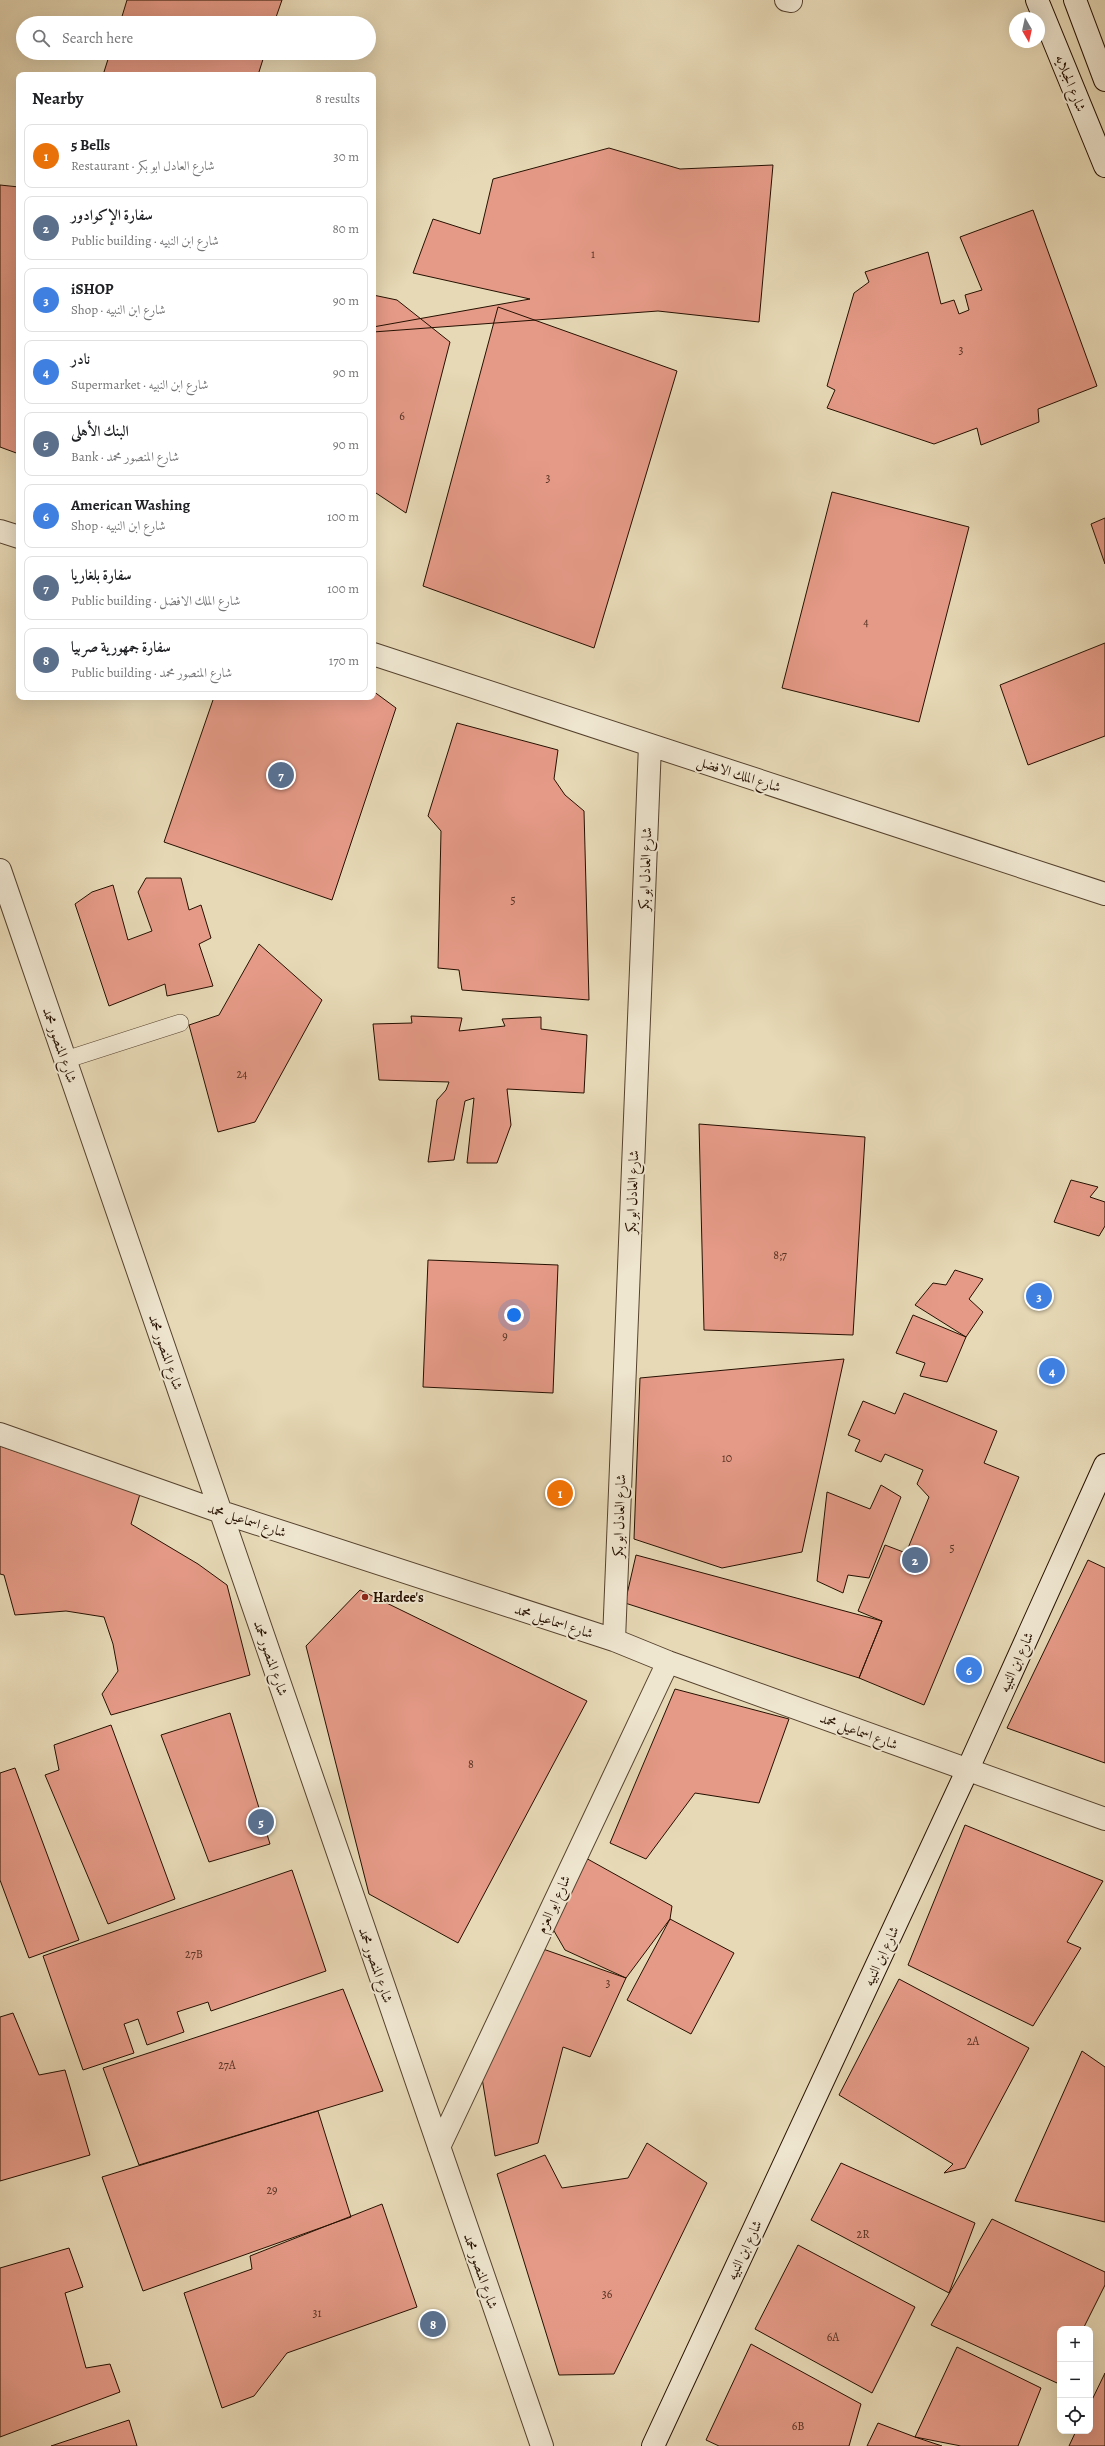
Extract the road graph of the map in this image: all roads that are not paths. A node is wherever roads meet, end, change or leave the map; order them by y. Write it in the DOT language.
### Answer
graph roads {
  1 [pos="1037,0"];
  2 [pos="1075,0"];
  3 [pos="1105,80"];
  4 [pos="1105,166"];
  5 [pos="0,531"];
  6 [pos="16,536"];
  7 [pos="376,655"];
  8 [pos="650,745"];
  9 [pos="0,870"];
  10 [pos="1105,894"];
  11 [pos="180,1023"];
  12 [pos="65,1060"];
  13 [pos="0,1434"];
  14 [pos="1105,1465"];
  15 [pos="221,1512"];
  16 [pos="614,1640"];
  17 [pos="668,1662"];
  18 [pos="967,1771"];
  19 [pos="1105,1819"];
  20 [pos="439,2147"];
  21 [pos="542,2446"];
  22 [pos="653,2446"];
  1 -- 4 [label="street, شارع الجبلايه"];
  2 -- 3 [label="street"];
  5 -- 6 [label="street"];
  7 -- 8 [label="street, شارع الملك الافضل"];
  8 -- 10 [label="street, شارع الملك الافضل"];
  8 -- 16 [label="street, شارع العادل ابو بكر"];
  9 -- 12 [label="street, شارع المنصور محمد"];
  11 -- 12 [label="lane"];
  12 -- 15 [label="street, شارع المنصور محمد"];
  13 -- 15 [label="street, شارع اسماعيل محمد"];
  14 -- 18 [label="street, شارع ابن النبيه"];
  15 -- 16 [label="street, شارع اسماعيل محمد"];
  15 -- 20 [label="street, شارع المنصور محمد"];
  16 -- 17 [label="street, شارع اسماعيل محمد"];
  17 -- 18 [label="street, شارع اسماعيل محمد"];
  17 -- 20 [label="street, شارع ابو العزم"];
  18 -- 19 [label="street, شارع اسماعيل محمد"];
  18 -- 22 [label="street, شارع ابن النبيه"];
  20 -- 21 [label="street, شارع المنصور محمد"];
}
